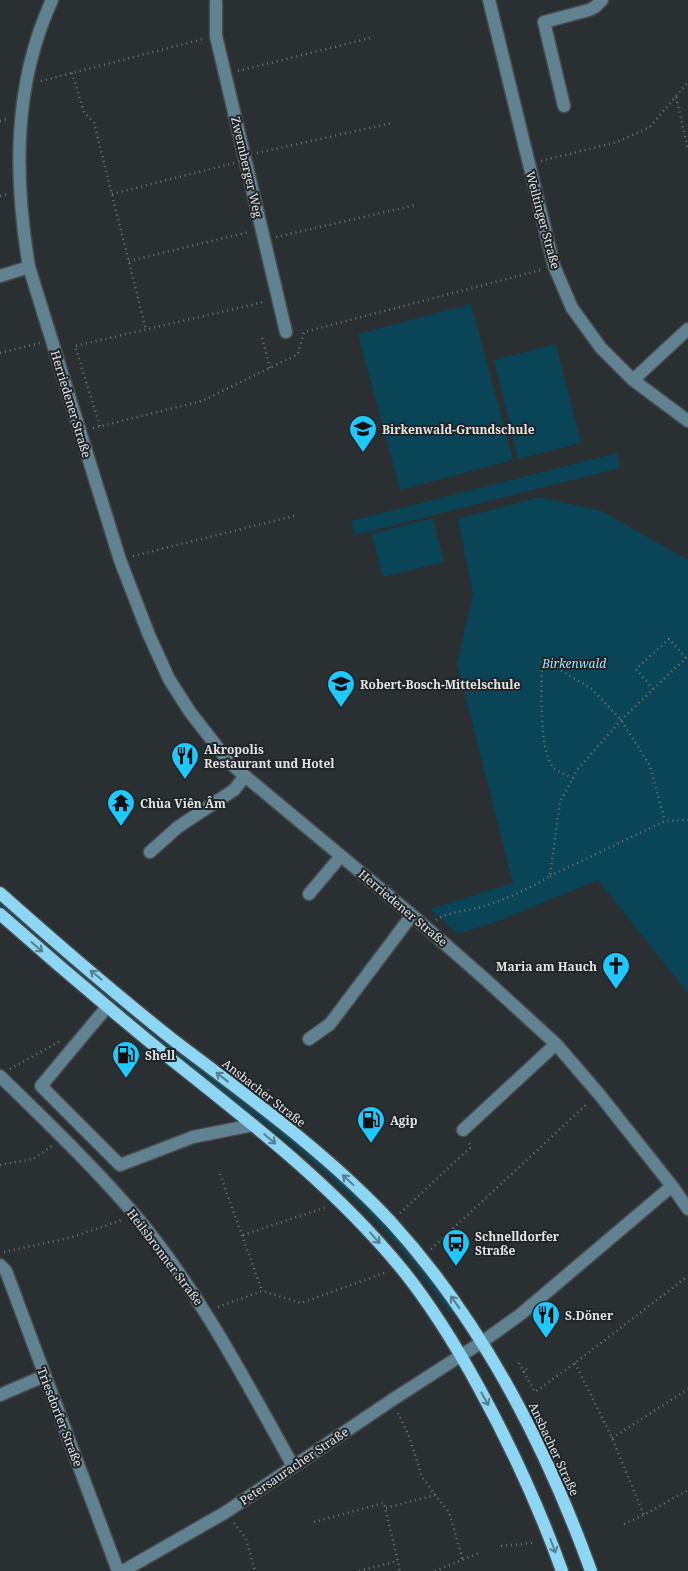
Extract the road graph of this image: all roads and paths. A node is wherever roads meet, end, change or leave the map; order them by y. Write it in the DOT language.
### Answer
graph roads {
  1 [pos="52,0"];
  2 [pos="489,0"];
  3 [pos="602,0"];
  4 [pos="218,1"];
  5 [pos="216,36"];
  6 [pos="374,37"];
  7 [pos="72,73"];
  8 [pos="225,74"];
  9 [pos="688,82"];
  10 [pos="25,85"];
  11 [pos="676,97"];
  12 [pos="564,106"];
  13 [pos="392,123"];
  14 [pos="688,149"];
  15 [pos="244,158"];
  16 [pos="528,164"];
  17 [pos="112,194"];
  18 [pos="416,205"];
  19 [pos="263,234"];
  20 [pos="129,261"];
  21 [pos="554,266"];
  22 [pos="29,268"];
  23 [pos="0,276"];
  24 [pos="278,299"];
  25 [pos="688,329"];
  26 [pos="146,330"];
  27 [pos="286,332"];
  28 [pos="262,338"];
  29 [pos="51,340"];
  30 [pos="0,353"];
  31 [pos="270,368"];
  32 [pos="633,380"];
  33 [pos="688,421"];
  34 [pos="100,426"];
  35 [pos="80,431"];
  36 [pos="294,516"];
  37 [pos="120,560"];
  38 [pos="687,657"];
  39 [pos="653,688"];
  40 [pos="621,720"];
  41 [pos="245,776"];
  42 [pos="573,778"];
  43 [pos="688,820"];
  44 [pos="665,821"];
  45 [pos="150,852"];
  46 [pos="341,856"];
  47 [pos="550,876"];
  48 [pos="0,893"];
  49 [pos="309,894"];
  50 [pos="0,914"];
  51 [pos="412,915"];
  52 [pos="426,927"];
  53 [pos="107,1007"];
  54 [pos="66,1034"];
  55 [pos="309,1039"];
  56 [pos="556,1044"];
  57 [pos="4,1073"];
  58 [pos="599,1094"];
  59 [pos="253,1124"];
  60 [pos="463,1130"];
  61 [pos="64,1138"];
  62 [pos="0,1165"];
  63 [pos="220,1174"];
  64 [pos="672,1186"];
  65 [pos="341,1202"];
  66 [pos="688,1208"];
  67 [pos="135,1216"];
  68 [pos="391,1222"];
  69 [pos="243,1235"];
  70 [pos="422,1257"];
  71 [pos="0,1258"];
  72 [pos="0,1265"];
  73 [pos="401,1268"];
  74 [pos="688,1276"];
  75 [pos="262,1291"];
  76 [pos="205,1311"];
  77 [pos="482,1342"];
  78 [pos="462,1356"];
  79 [pos="575,1363"];
  80 [pos="519,1364"];
  81 [pos="525,1367"];
  82 [pos="524,1372"];
  83 [pos="44,1376"];
  84 [pos="688,1389"];
  85 [pos="0,1395"];
  86 [pos="392,1400"];
  87 [pos="612,1438"];
  88 [pos="293,1466"];
  89 [pos="688,1490"];
  90 [pos="435,1495"];
  91 [pos="385,1508"];
  92 [pos="226,1512"];
  93 [pos="644,1515"];
  94 [pos="314,1522"];
  95 [pos="624,1524"];
  96 [pos="532,1543"];
  97 [pos="501,1546"];
  98 [pos="479,1553"];
  99 [pos="398,1561"];
  100 [pos="463,1561"];
  101 [pos="118,1571"];
  102 [pos="123,1571"];
  103 [pos="254,1571"];
  104 [pos="362,1571"];
  105 [pos="400,1571"];
  106 [pos="435,1571"];
  107 [pos="562,1571"];
  108 [pos="591,1571"];
  1 -- 10 [label="street, Herriedener Straße"];
  2 -- 16 [label="street, Weiltinger Straße"];
  3 -- 12 [label="street"];
  4 -- 5 [label="street, Zwernberger Weg"];
  5 -- 7 [label="path"];
  5 -- 8 [label="street, Zwernberger Weg"];
  6 -- 8 [label="path"];
  7 -- 10 [label="path"];
  7 -- 17 [label="path"];
  8 -- 15 [label="street, Zwernberger Weg"];
  9 -- 11 [label="path"];
  10 -- 22 [label="street, Herriedener Straße"];
  11 -- 14 [label="path"];
  11 -- 16 [label="path"];
  13 -- 15 [label="path"];
  15 -- 17 [label="path"];
  15 -- 19 [label="street, Zwernberger Weg"];
  16 -- 21 [label="street, Weiltinger Straße"];
  17 -- 20 [label="path"];
  18 -- 19 [label="path"];
  19 -- 20 [label="path"];
  19 -- 24 [label="street, Zwernberger Weg"];
  20 -- 26 [label="path"];
  21 -- 31 [label="path"];
  21 -- 32 [label="street, Weiltinger Straße"];
  22 -- 23 [label="street"];
  22 -- 29 [label="street, Herriedener Straße"];
  24 -- 26 [label="path"];
  24 -- 27 [label="street, Zwernberger Weg"];
  25 -- 32 [label="street"];
  26 -- 34 [label="path"];
  28 -- 31 [label="path"];
  29 -- 30 [label="path"];
  29 -- 35 [label="street, Herriedener Straße"];
  31 -- 34 [label="path"];
  32 -- 33 [label="street, Weiltinger Straße"];
  34 -- 35 [label="path"];
  35 -- 37 [label="street, Herriedener Straße"];
  36 -- 37 [label="path"];
  37 -- 41 [label="street, Herriedener Straße"];
  38 -- 39 [label="path"];
  38 -- 39 [label="path"];
  39 -- 40 [label="path"];
  40 -- 42 [label="path"];
  40 -- 42 [label="path"];
  40 -- 44 [label="path"];
  41 -- 45 [label="street"];
  41 -- 46 [label="street, Herriedener Straße"];
  42 -- 47 [label="path"];
  43 -- 44 [label="path"];
  44 -- 47 [label="path"];
  46 -- 49 [label="street"];
  46 -- 51 [label="street, Herriedener Straße"];
  47 -- 52 [label="path"];
  68 -- 48 [label="main road, Ansbacher Straße, one-way"];
  50 -- 53 [label="main road, one-way"];
  51 -- 52 [label="street, Herriedener Straße"];
  51 -- 55 [label="street"];
  52 -- 56 [label="street, Herriedener Straße"];
  53 -- 59 [label="main road"];
  53 -- 59 [label="street"];
  54 -- 57 [label="path"];
  56 -- 58 [label="street, Herriedener Straße"];
  56 -- 60 [label="street"];
  57 -- 61 [label="street, Heilsbronner Straße"];
  58 -- 64 [label="street, Herriedener Straße"];
  58 -- 70 [label="path"];
  59 -- 65 [label="main road, one-way"];
  60 -- 68 [label="path"];
  61 -- 62 [label="path"];
  61 -- 67 [label="street, Heilsbronner Straße"];
  63 -- 69 [label="path"];
  64 -- 66 [label="street, Herriedener Straße"];
  64 -- 77 [label="street"];
  65 -- 69 [label="path"];
  65 -- 73 [label="main road, one-way"];
  67 -- 71 [label="path"];
  67 -- 76 [label="street, Heilsbronner Straße"];
  68 -- 70 [label="main road, Ansbacher Straße"];
  69 -- 75 [label="path"];
  77 -- 70 [label="main road, Ansbacher Straße, one-way"];
  72 -- 83 [label="street, Triesdorfer Straße"];
  73 -- 75 [label="path"];
  73 -- 78 [label="main road"];
  74 -- 79 [label="path"];
  75 -- 76 [label="path"];
  76 -- 88 [label="street, Heilsbronner Straße"];
  77 -- 78 [label="street"];
  77 -- 108 [label="main road, Ansbacher Straße"];
  78 -- 86 [label="street, Petersauracher Straße"];
  78 -- 107 [label="main road, one-way"];
  79 -- 82 [label="path"];
  79 -- 87 [label="path"];
  80 -- 82 [label="path"];
  81 -- 82 [label="path"];
  83 -- 85 [label="street"];
  83 -- 101 [label="street, Triesdorfer Straße"];
  84 -- 87 [label="path"];
  86 -- 88 [label="street, Petersauracher Straße"];
  86 -- 90 [label="path"];
  87 -- 93 [label="path"];
  88 -- 92 [label="street, Petersauracher Straße"];
  89 -- 93 [label="path"];
  90 -- 91 [label="path"];
  90 -- 100 [label="path"];
  91 -- 94 [label="path"];
  91 -- 99 [label="path"];
  92 -- 102 [label="street, Petersauracher Straße"];
  92 -- 103 [label="path"];
  93 -- 95 [label="path"];
  96 -- 97 [label="path"];
  98 -- 100 [label="path"];
  99 -- 104 [label="path"];
  99 -- 105 [label="path"];
  100 -- 106 [label="path"];
}
